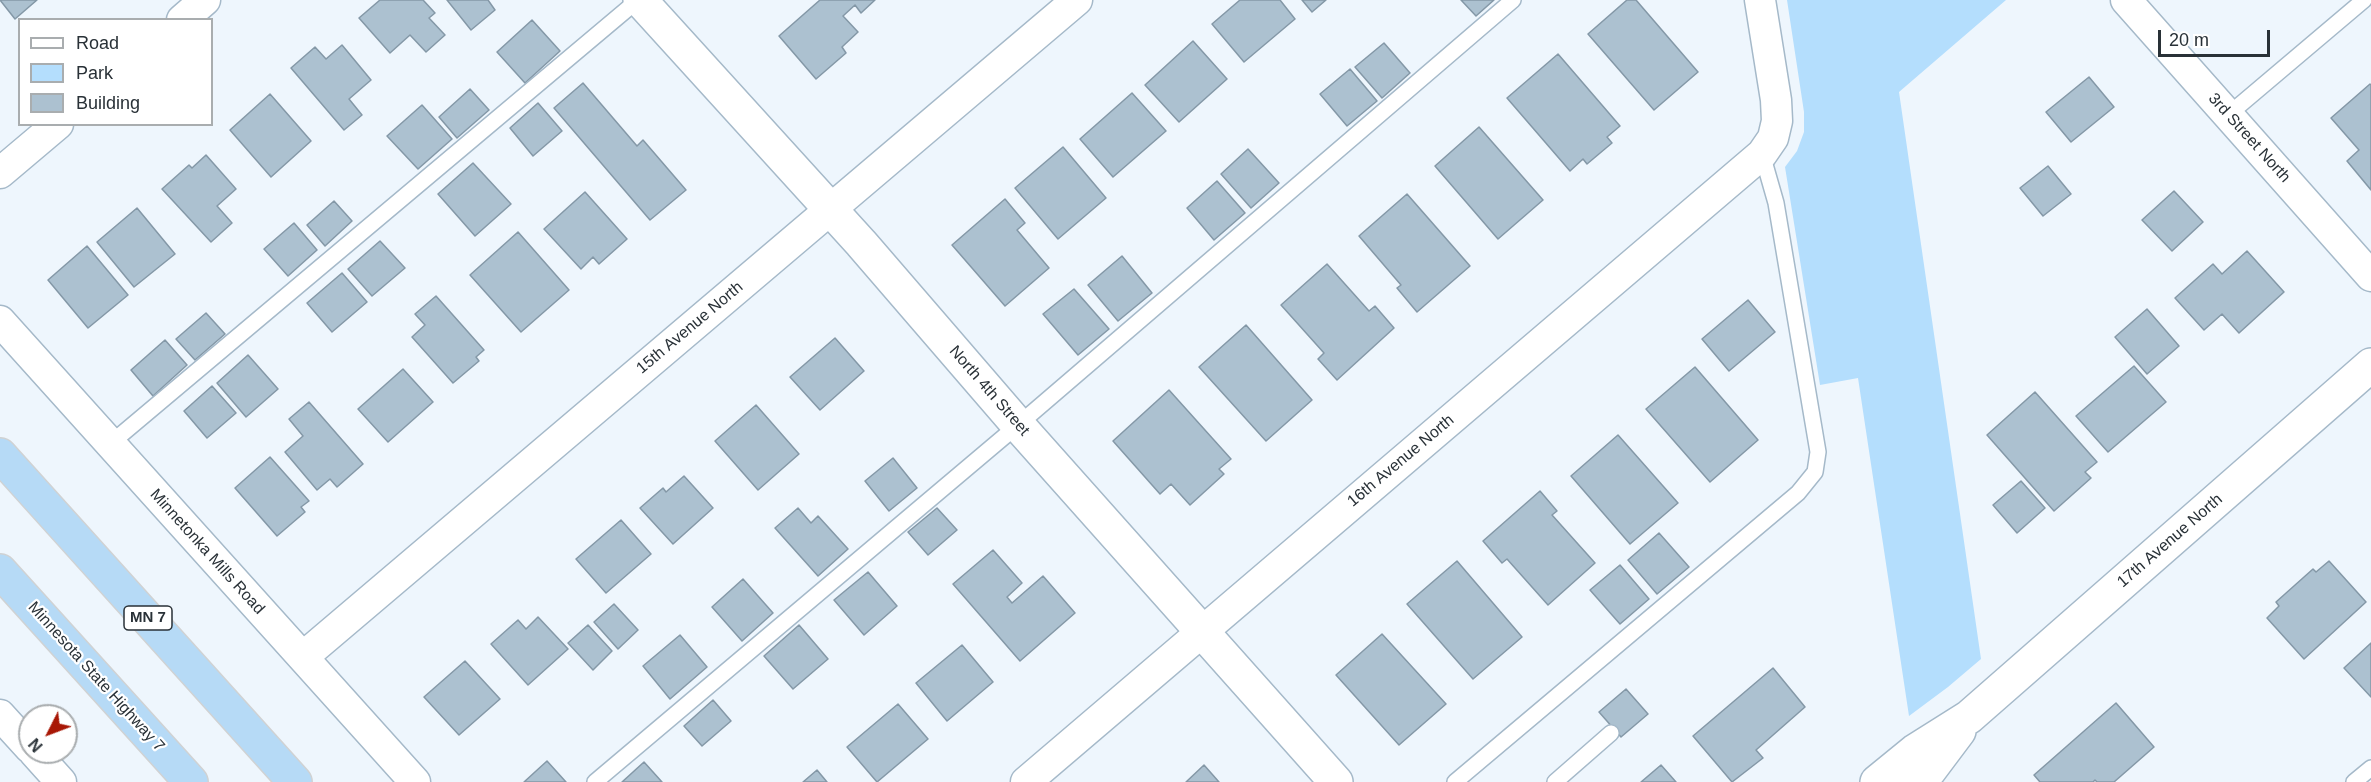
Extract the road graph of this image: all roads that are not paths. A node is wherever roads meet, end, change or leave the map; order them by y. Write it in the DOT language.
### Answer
graph roads {
  1 [pos="205,0"];
  2 [pos="639,0"];
  3 [pos="1077,0"];
  4 [pos="1513,0"];
  5 [pos="1760,0"];
  6 [pos="2126,0"];
  7 [pos="2364,0"];
  8 [pos="184,18"];
  9 [pos="2228,115"];
  10 [pos="56,126"];
  11 [pos="1767,146"];
  12 [pos="0,173"];
  13 [pos="830,210"];
  14 [pos="2371,276"];
  15 [pos="0,321"];
  16 [pos="2371,365"];
  17 [pos="1018,425"];
  18 [pos="110,444"];
  19 [pos="0,455"];
  20 [pos="0,572"];
  21 [pos="1202,630"];
  22 [pos="303,657"];
  23 [pos="0,715"];
  24 [pos="1969,717"];
  25 [pos="1611,733"];
  26 [pos="18,735"];
  27 [pos="45,764"];
  28 [pos="2371,768"];
  29 [pos="61,782"];
  30 [pos="191,782"];
  31 [pos="295,782"];
  32 [pos="415,782"];
  33 [pos="595,782"];
  34 [pos="1026,782"];
  35 [pos="1336,782"];
  36 [pos="1455,782"];
  37 [pos="1555,782"];
  38 [pos="1877,782"];
  39 [pos="1918,782"];
  40 [pos="2354,782"];
  1 -- 8 [label="street"];
  2 -- 13 [label="street, North 4th Street"];
  2 -- 18 [label="lane"];
  3 -- 13 [label="street, 15th Avenue North"];
  4 -- 17 [label="lane"];
  5 -- 11 [label="street"];
  6 -- 9 [label="street, 3rd Street North"];
  7 -- 9 [label="lane"];
  9 -- 14 [label="street, 3rd Street North"];
  10 -- 12 [label="street"];
  11 -- 21 [label="street, 16th Avenue North"];
  11 -- 36 [label="lane"];
  13 -- 17 [label="street, North 4th Street"];
  13 -- 22 [label="street, 15th Avenue North"];
  15 -- 18 [label="street, Minnetonka Mills Road"];
  16 -- 24 [label="street, 17th Avenue North"];
  17 -- 21 [label="street, North 4th Street"];
  17 -- 33 [label="lane"];
  18 -- 22 [label="street, Minnetonka Mills Road"];
  19 -- 31 [label="highway, MN 7"];
  20 -- 30 [label="highway, Minnesota State Highway 7"];
  21 -- 34 [label="street, 16th Avenue North"];
  21 -- 35 [label="street, North 4th Street"];
  22 -- 32 [label="street, Minnetonka Mills Road"];
  23 -- 26 [label="street"];
  24 -- 38 [label="street, 17th Avenue North"];
  24 -- 39 [label="street, 17th Avenue North"];
  25 -- 37 [label="lane"];
  27 -- 29 [label="street"];
  28 -- 40 [label="lane"];
}
